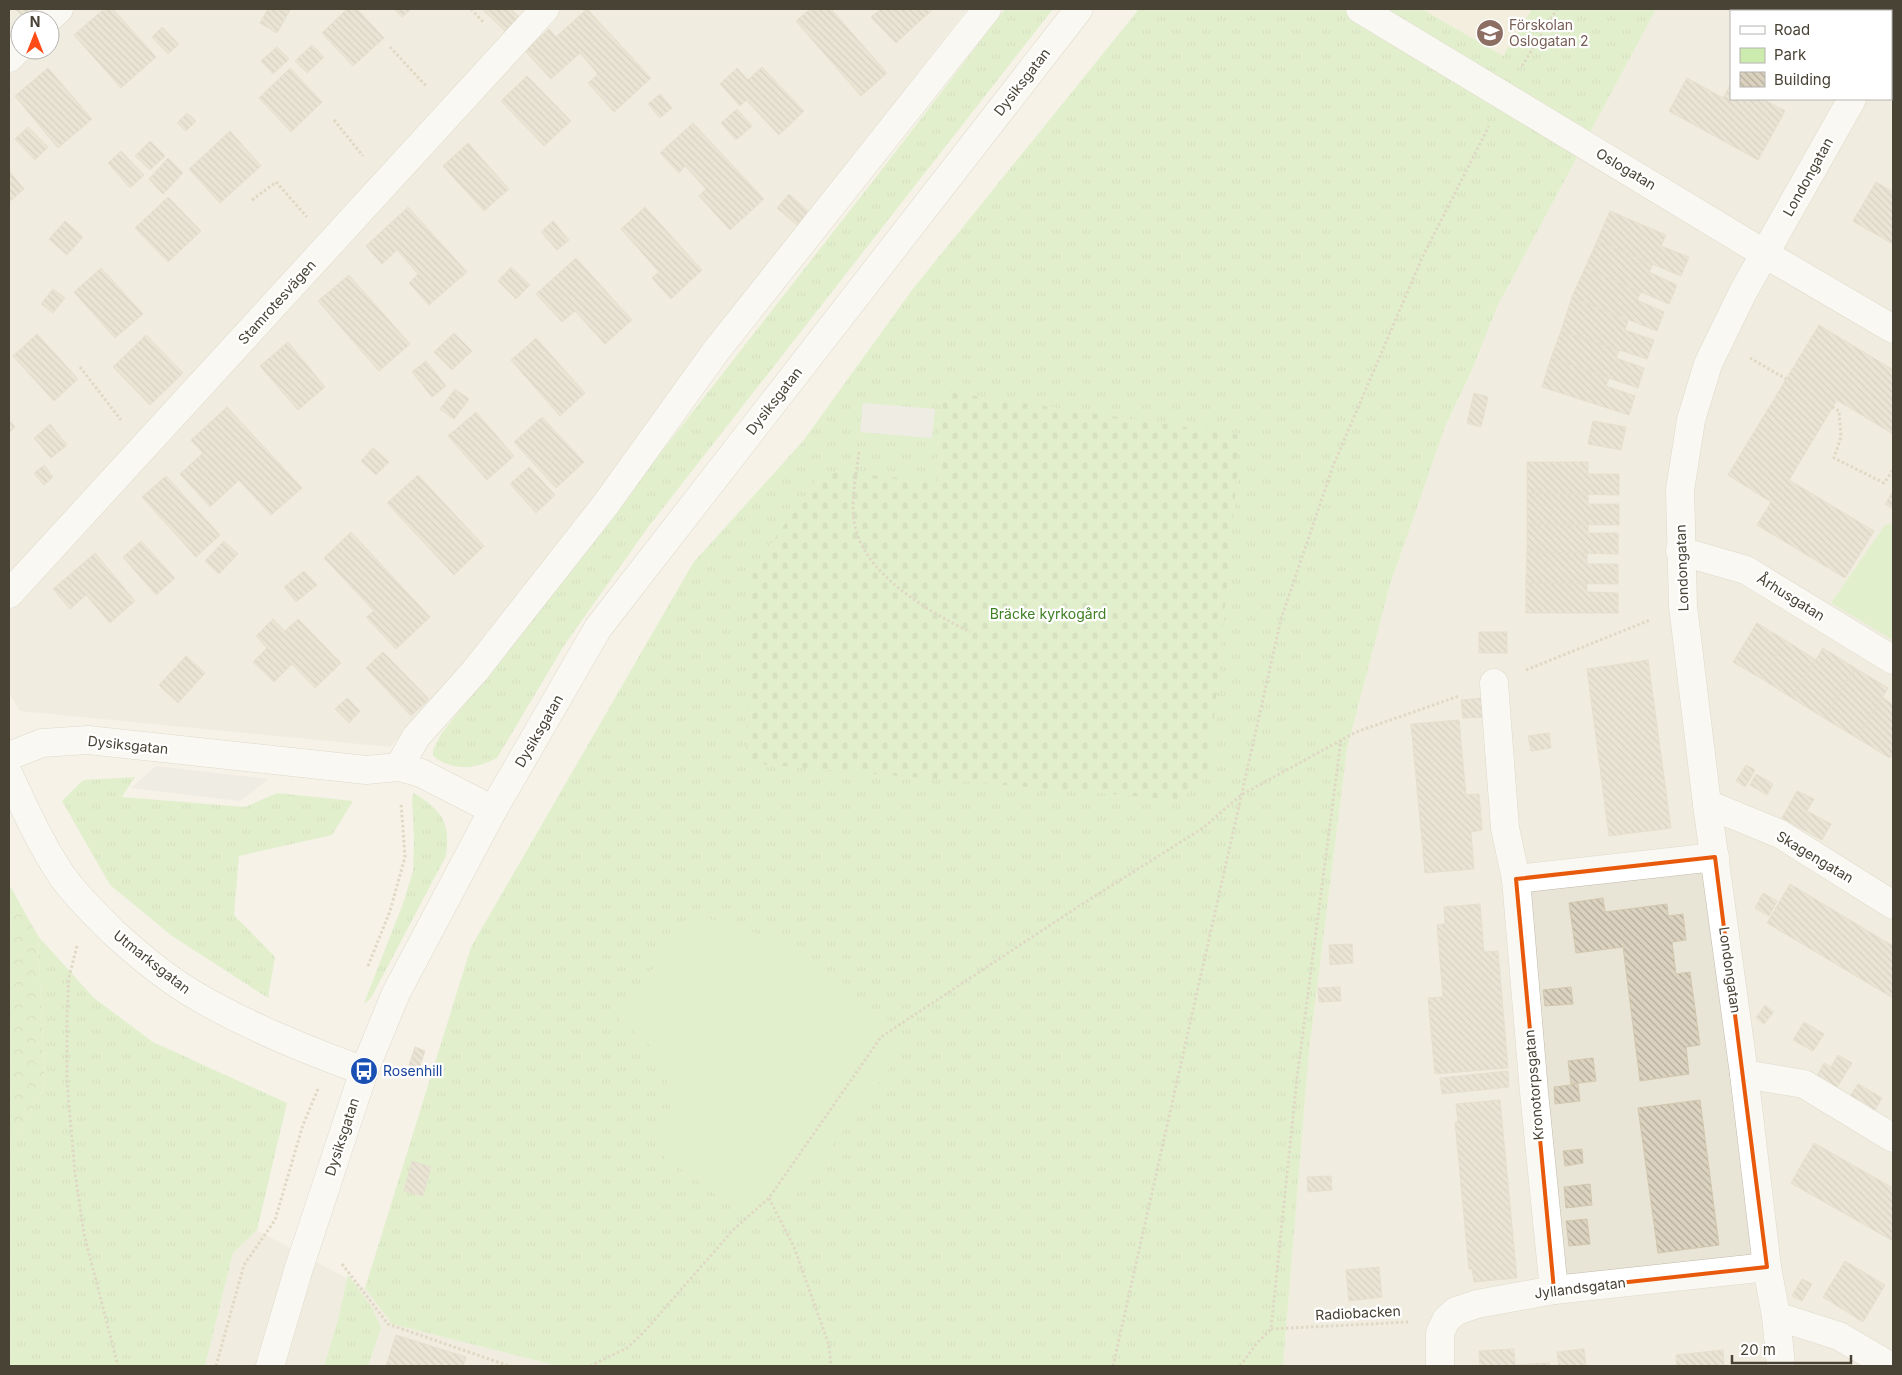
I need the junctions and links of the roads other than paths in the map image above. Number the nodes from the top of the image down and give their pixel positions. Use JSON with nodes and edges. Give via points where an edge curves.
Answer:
{"nodes":[{"id":1,"x":545,"y":9,"type":"edge"},
{"id":2,"x":988,"y":9,"type":"edge"},
{"id":3,"x":1079,"y":9,"type":"edge"},
{"id":4,"x":1360,"y":9,"type":"edge"},
{"id":5,"x":1851,"y":100,"type":"edge"},
{"id":6,"x":1765,"y":254,"type":"junction"},
{"id":7,"x":1893,"y":329,"type":"edge"},
{"id":8,"x":1680,"y":551,"type":"junction"},
{"id":9,"x":9,"y":594,"type":"edge"},
{"id":10,"x":1893,"y":660,"type":"edge"},
{"id":11,"x":1494,"y":683,"type":"road end"},
{"id":12,"x":9,"y":756,"type":"edge"},
{"id":13,"x":399,"y":768,"type":"junction"},
{"id":14,"x":9,"y":775,"type":"edge"},
{"id":15,"x":1707,"y":804,"type":"junction"},
{"id":16,"x":493,"y":810,"type":"junction"},
{"id":17,"x":1715,"y":858,"type":"junction"},
{"id":18,"x":1516,"y":879,"type":"junction"},
{"id":19,"x":1893,"y":904,"type":"edge"},
{"id":20,"x":364,"y":1071,"type":"junction"},
{"id":21,"x":1744,"y":1074,"type":"junction"},
{"id":22,"x":1893,"y":1138,"type":"edge"},
{"id":23,"x":1767,"y":1267,"type":"junction"},
{"id":24,"x":1554,"y":1290,"type":"junction"},
{"id":25,"x":1776,"y":1316,"type":"junction"},
{"id":26,"x":270,"y":1366,"type":"edge"},
{"id":27,"x":1440,"y":1366,"type":"edge"},
{"id":28,"x":1781,"y":1366,"type":"edge"},
{"id":29,"x":1890,"y":1366,"type":"edge"}],
"edges":[{"from":1,"to":9,"type":"street","name":"Stamrotesvägen"},
{"from":2,"to":13,"type":"street","via":[[716,351],[606,504],[475,672],[416,737]]},
{"from":3,"to":16,"type":"street","name":"Dysiksgatan","via":[[598,628]]},
{"from":4,"to":6,"type":"street","name":"Oslogatan"},
{"from":5,"to":6,"type":"street","name":"Londongatan"},
{"from":6,"to":7,"type":"street","name":"Oslogatan"},
{"from":6,"to":8,"type":"street","name":"Londongatan","via":[[1708,364],[1691,420],[1680,490]]},
{"from":8,"to":10,"type":"street","name":"Århusgatan","via":[[1746,570]]},
{"from":8,"to":15,"type":"street","name":"Londongatan","via":[[1682,606]]},
{"from":11,"to":18,"type":"street","name":"Kronotorpsgatan","via":[[1505,828]]},
{"from":12,"to":13,"type":"street","name":"Dysiksgatan","via":[[42,743],[88,740],[366,770]]},
{"from":13,"to":16,"type":"street","name":"Dysiksgatan","via":[[421,773]]},
{"from":14,"to":20,"type":"street","name":"Utmarksgatan","via":[[40,839],[62,875],[88,908],[132,949],[186,990],[236,1018]]},
{"from":15,"to":17,"type":"street","name":"Londongatan"},
{"from":15,"to":19,"type":"street","name":"Skagengatan","via":[[1780,834]]},
{"from":16,"to":20,"type":"street","name":"Dysiksgatan","via":[[396,992]]},
{"from":17,"to":18,"type":"street"},
{"from":17,"to":21,"type":"street","name":"Londongatan"},
{"from":18,"to":24,"type":"street","name":"Kronotorpsgatan"},
{"from":20,"to":26,"type":"street","name":"Dysiksgatan"},
{"from":21,"to":22,"type":"street","via":[[1804,1084]]},
{"from":21,"to":23,"type":"street","name":"Londongatan"},
{"from":23,"to":24,"type":"street","name":"Jyllandsgatan"},
{"from":23,"to":25,"type":"street","name":"Londongatan"},
{"from":24,"to":27,"type":"street","name":"Jyllandsgatan","via":[[1456,1311],[1446,1320],[1440,1333]]},
{"from":25,"to":28,"type":"street","name":"Londongatan"},
{"from":25,"to":29,"type":"street","via":[[1839,1336]]}]}
